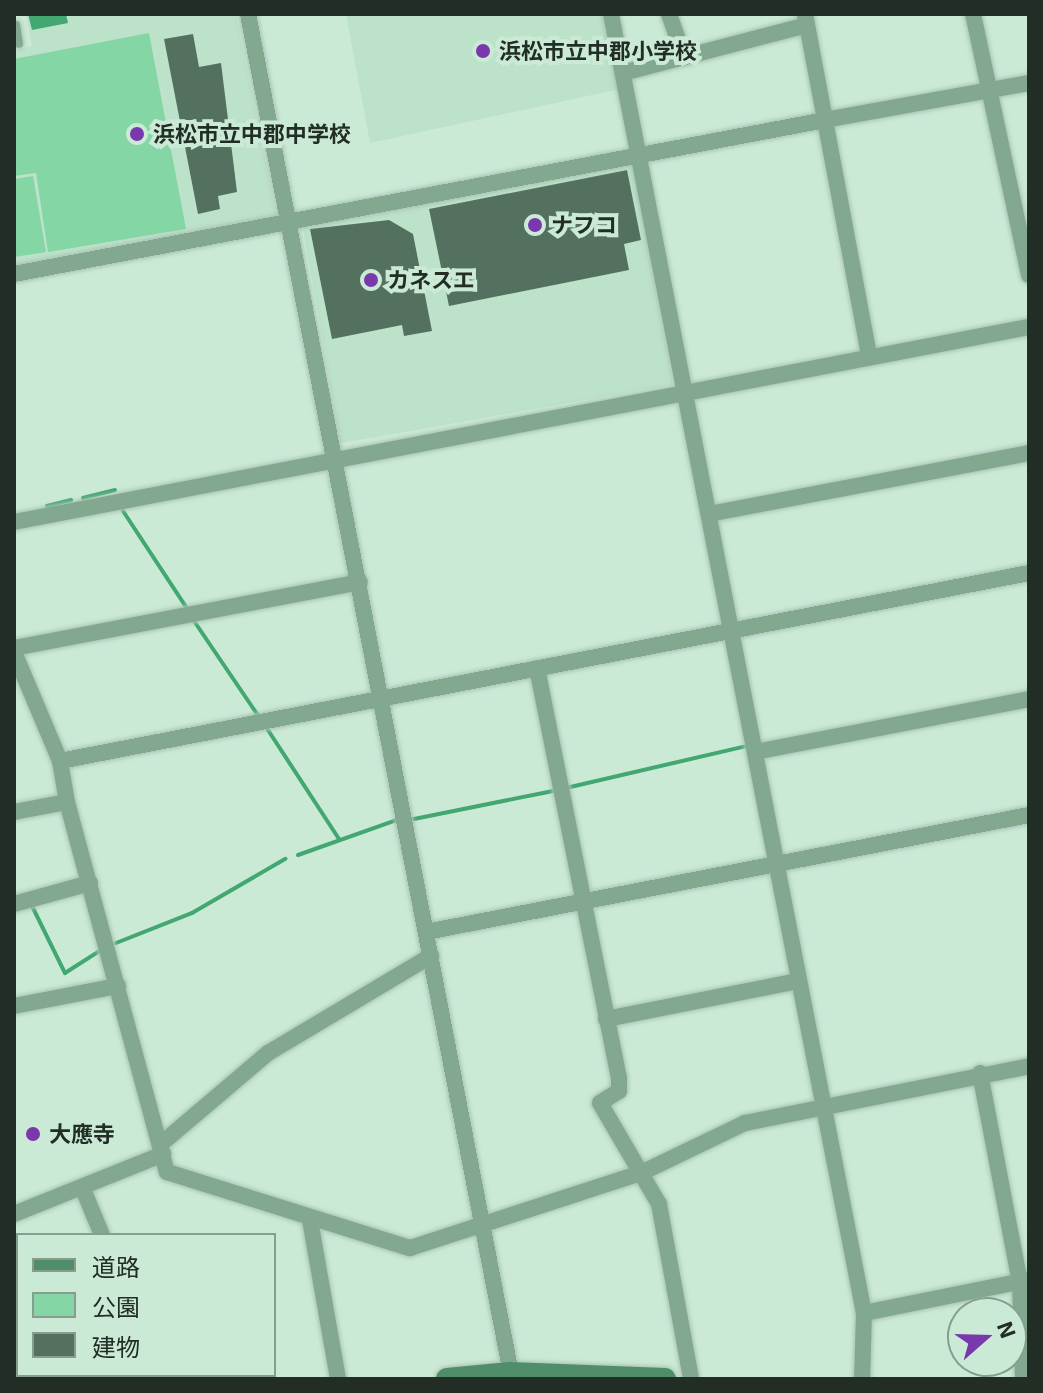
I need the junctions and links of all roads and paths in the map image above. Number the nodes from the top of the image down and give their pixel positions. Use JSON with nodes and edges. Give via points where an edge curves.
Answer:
{"nodes":[{"id":1,"x":248,"y":14,"type":"edge"},
{"id":2,"x":611,"y":14,"type":"edge"},
{"id":3,"x":669,"y":14,"type":"edge"},
{"id":4,"x":973,"y":14,"type":"edge"},
{"id":5,"x":806,"y":20,"type":"edge"},
{"id":6,"x":16,"y":25,"type":"dead end"},
{"id":7,"x":20,"y":44,"type":"edge"},
{"id":8,"x":684,"y":57,"type":"junction"},
{"id":9,"x":623,"y":73,"type":"junction"},
{"id":10,"x":1029,"y":83,"type":"edge"},
{"id":11,"x":993,"y":88,"type":"junction"},
{"id":12,"x":825,"y":120,"type":"junction"},
{"id":13,"x":638,"y":156,"type":"junction"},
{"id":14,"x":288,"y":224,"type":"junction"},
{"id":15,"x":14,"y":274,"type":"edge"},
{"id":16,"x":1029,"y":275,"type":"edge"},
{"id":17,"x":1029,"y":327,"type":"edge"},
{"id":18,"x":869,"y":354,"type":"junction"},
{"id":19,"x":686,"y":390,"type":"junction"},
{"id":20,"x":1029,"y":453,"type":"edge"},
{"id":21,"x":334,"y":457,"type":"junction"},
{"id":22,"x":709,"y":514,"type":"junction"},
{"id":23,"x":14,"y":522,"type":"edge"},
{"id":24,"x":1029,"y":573,"type":"edge"},
{"id":25,"x":360,"y":582,"type":"junction"},
{"id":26,"x":731,"y":630,"type":"junction"},
{"id":27,"x":14,"y":650,"type":"edge"},
{"id":28,"x":537,"y":668,"type":"junction"},
{"id":29,"x":382,"y":699,"type":"junction"},
{"id":30,"x":1029,"y":699,"type":"edge"},
{"id":31,"x":755,"y":752,"type":"junction"},
{"id":32,"x":60,"y":761,"type":"junction"},
{"id":33,"x":67,"y":802,"type":"junction"},
{"id":34,"x":14,"y":812,"type":"edge"},
{"id":35,"x":1029,"y":815,"type":"edge"},
{"id":36,"x":778,"y":865,"type":"junction"},
{"id":37,"x":90,"y":883,"type":"junction"},
{"id":38,"x":584,"y":901,"type":"junction"},
{"id":39,"x":14,"y":904,"type":"edge"},
{"id":40,"x":426,"y":932,"type":"junction"},
{"id":41,"x":431,"y":956,"type":"junction"},
{"id":42,"x":798,"y":981,"type":"junction"},
{"id":43,"x":118,"y":986,"type":"junction"},
{"id":44,"x":14,"y":1006,"type":"edge"},
{"id":45,"x":606,"y":1019,"type":"junction"},
{"id":46,"x":1029,"y":1066,"type":"edge"},
{"id":47,"x":980,"y":1073,"type":"junction"},
{"id":48,"x":824,"y":1106,"type":"junction"},
{"id":49,"x":162,"y":1149,"type":"junction"},
{"id":50,"x":641,"y":1173,"type":"junction"},
{"id":51,"x":83,"y":1189,"type":"junction"},
{"id":52,"x":14,"y":1214,"type":"edge"},
{"id":53,"x":310,"y":1220,"type":"junction"},
{"id":54,"x":484,"y":1226,"type":"junction"},
{"id":55,"x":101,"y":1233,"type":"edge"},
{"id":56,"x":1024,"y":1281,"type":"edge"},
{"id":57,"x":864,"y":1313,"type":"junction"},
{"id":58,"x":511,"y":1376,"type":"edge"},
{"id":59,"x":338,"y":1379,"type":"edge"},
{"id":60,"x":447,"y":1379,"type":"edge"},
{"id":61,"x":665,"y":1379,"type":"edge"},
{"id":62,"x":691,"y":1379,"type":"edge"},
{"id":63,"x":862,"y":1379,"type":"edge"},
{"id":64,"x":1023,"y":1379,"type":"edge"}],
"edges":[{"from":1,"to":14,"type":"street"},
{"from":2,"to":9,"type":"street"},
{"from":3,"to":8,"type":"street"},
{"from":4,"to":11,"type":"street"},
{"from":5,"to":8,"type":"street"},
{"from":5,"to":12,"type":"street"},
{"from":6,"to":7,"type":"lane"},
{"from":8,"to":9,"type":"street"},
{"from":9,"to":13,"type":"street"},
{"from":10,"to":11,"type":"street"},
{"from":11,"to":12,"type":"street"},
{"from":11,"to":16,"type":"street"},
{"from":12,"to":13,"type":"street"},
{"from":12,"to":18,"type":"street"},
{"from":13,"to":14,"type":"street"},
{"from":13,"to":19,"type":"street"},
{"from":14,"to":15,"type":"street"},
{"from":14,"to":21,"type":"street"},
{"from":17,"to":18,"type":"street"},
{"from":18,"to":19,"type":"street"},
{"from":19,"to":21,"type":"street"},
{"from":19,"to":22,"type":"street"},
{"from":20,"to":22,"type":"street"},
{"from":21,"to":23,"type":"street"},
{"from":21,"to":25,"type":"street"},
{"from":22,"to":26,"type":"street"},
{"from":24,"to":26,"type":"street"},
{"from":25,"to":27,"type":"street"},
{"from":25,"to":29,"type":"street"},
{"from":26,"to":28,"type":"street"},
{"from":26,"to":31,"type":"street"},
{"from":27,"to":32,"type":"street"},
{"from":28,"to":29,"type":"street"},
{"from":28,"to":38,"type":"street"},
{"from":29,"to":32,"type":"street"},
{"from":29,"to":40,"type":"street"},
{"from":30,"to":31,"type":"street"},
{"from":31,"to":36,"type":"street"},
{"from":32,"to":33,"type":"street"},
{"from":33,"to":34,"type":"street"},
{"from":33,"to":37,"type":"street"},
{"from":35,"to":36,"type":"street"},
{"from":36,"to":38,"type":"street"},
{"from":36,"to":42,"type":"street"},
{"from":37,"to":39,"type":"street"},
{"from":37,"to":43,"type":"street"},
{"from":38,"to":40,"type":"street"},
{"from":38,"to":45,"type":"street"},
{"from":40,"to":41,"type":"street"},
{"from":41,"to":49,"type":"street","via":[[268,1053]]},
{"from":41,"to":54,"type":"street"},
{"from":42,"to":45,"type":"street"},
{"from":42,"to":48,"type":"street"},
{"from":43,"to":44,"type":"street"},
{"from":43,"to":49,"type":"street"},
{"from":45,"to":50,"type":"street","via":[[619,1091],[600,1103]]},
{"from":46,"to":47,"type":"street"},
{"from":47,"to":48,"type":"street"},
{"from":47,"to":56,"type":"street"},
{"from":48,"to":50,"type":"street","via":[[745,1123]]},
{"from":48,"to":57,"type":"street"},
{"from":49,"to":51,"type":"street"},
{"from":49,"to":53,"type":"street","via":[[167,1172]]},
{"from":50,"to":54,"type":"street"},
{"from":50,"to":62,"type":"street","via":[[659,1204]]},
{"from":51,"to":52,"type":"street"},
{"from":51,"to":55,"type":"street"},
{"from":53,"to":54,"type":"street","via":[[410,1248]]},
{"from":53,"to":59,"type":"street"},
{"from":54,"to":58,"type":"street"},
{"from":56,"to":57,"type":"street"},
{"from":56,"to":64,"type":"street"},
{"from":57,"to":63,"type":"street"},
{"from":58,"to":60,"type":"street"},
{"from":58,"to":61,"type":"street"}]}
